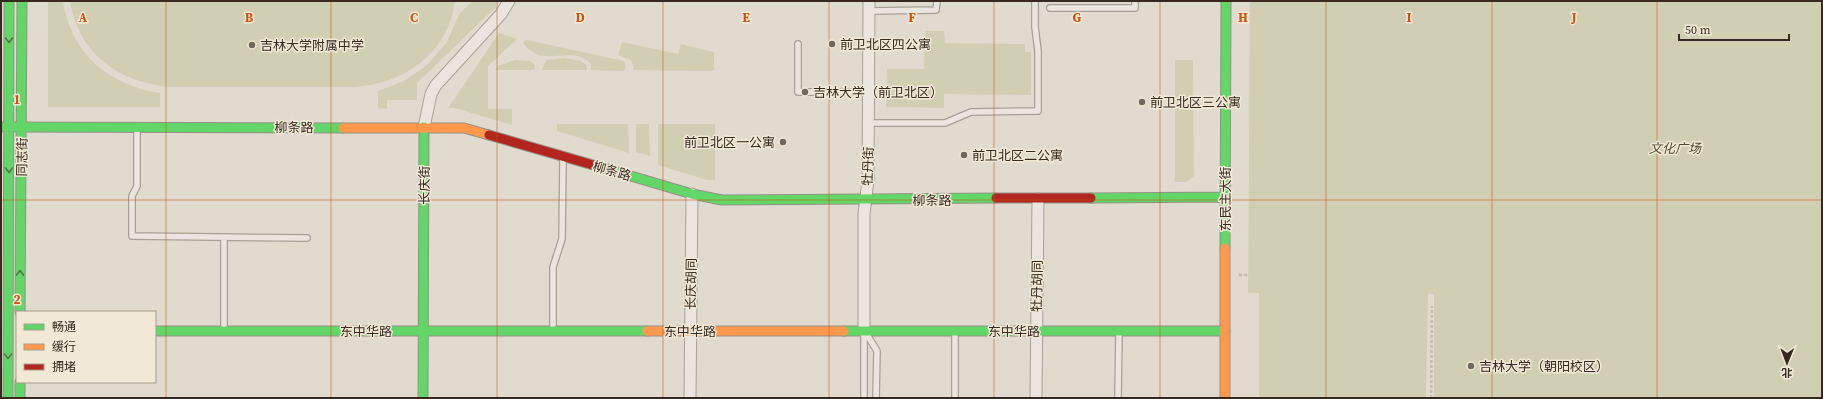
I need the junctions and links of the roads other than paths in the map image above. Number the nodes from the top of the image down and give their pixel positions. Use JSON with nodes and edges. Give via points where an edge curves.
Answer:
{"nodes":[{"id":1,"x":9,"y":1,"type":"edge"},
{"id":2,"x":22,"y":1,"type":"edge"},
{"id":3,"x":508,"y":1,"type":"edge"},
{"id":4,"x":937,"y":1,"type":"edge"},
{"id":5,"x":1035,"y":1,"type":"edge"},
{"id":6,"x":1135,"y":1,"type":"edge"},
{"id":7,"x":1226,"y":1,"type":"edge"},
{"id":8,"x":869,"y":6,"type":"edge"},
{"id":9,"x":1050,"y":8,"type":"dead end"},
{"id":10,"x":798,"y":44,"type":"dead end"},
{"id":11,"x":869,"y":92,"type":"junction"},
{"id":12,"x":868,"y":123,"type":"junction"},
{"id":13,"x":5,"y":127,"type":"edge"},
{"id":14,"x":22,"y":127,"type":"junction"},
{"id":15,"x":137,"y":127,"type":"junction"},
{"id":16,"x":424,"y":127,"type":"junction"},
{"id":17,"x":563,"y":157,"type":"junction"},
{"id":18,"x":692,"y":194,"type":"junction"},
{"id":19,"x":1225,"y":198,"type":"junction"},
{"id":20,"x":1038,"y":199,"type":"junction"},
{"id":21,"x":866,"y":200,"type":"junction"},
{"id":22,"x":224,"y":237,"type":"junction"},
{"id":23,"x":307,"y":238,"type":"dead end"},
{"id":24,"x":20,"y":311,"type":"edge"},
{"id":25,"x":9,"y":330,"type":"edge"},
{"id":26,"x":224,"y":330,"type":"junction"},
{"id":27,"x":156,"y":331,"type":"edge"},
{"id":28,"x":423,"y":331,"type":"junction"},
{"id":29,"x":553,"y":331,"type":"junction"},
{"id":30,"x":690,"y":331,"type":"junction"},
{"id":31,"x":864,"y":331,"type":"junction"},
{"id":32,"x":955,"y":331,"type":"junction"},
{"id":33,"x":1036,"y":331,"type":"junction"},
{"id":34,"x":1119,"y":331,"type":"junction"},
{"id":35,"x":1225,"y":331,"type":"junction"},
{"id":36,"x":20,"y":383,"type":"edge"},
{"id":37,"x":8,"y":398,"type":"edge"},
{"id":38,"x":20,"y":398,"type":"edge"},
{"id":39,"x":423,"y":398,"type":"edge"},
{"id":40,"x":690,"y":398,"type":"edge"},
{"id":41,"x":864,"y":398,"type":"edge"},
{"id":42,"x":876,"y":398,"type":"edge"},
{"id":43,"x":955,"y":398,"type":"edge"},
{"id":44,"x":1036,"y":398,"type":"edge"},
{"id":45,"x":1118,"y":398,"type":"edge"},
{"id":46,"x":1225,"y":398,"type":"edge"}],
"edges":[{"from":1,"to":13,"type":"street","name":"同志街","one_way":true},
{"from":2,"to":14,"type":"street","name":"同志街"},
{"from":3,"to":16,"type":"street","name":"长庆街","via":[[502,14],[436,85],[431,94]]},
{"from":4,"to":8,"type":"lane","via":[[936,10]]},
{"from":5,"to":12,"type":"lane","via":[[1038,111],[971,112],[945,123]]},
{"from":6,"to":9,"type":"lane","via":[[1135,8]]},
{"from":7,"to":19,"type":"street","name":"东民主大街"},
{"from":8,"to":11,"type":"street","name":"牡丹街"},
{"from":10,"to":11,"type":"lane","via":[[798,92]]},
{"from":11,"to":12,"type":"street","name":"牡丹街"},
{"from":12,"to":21,"type":"street","name":"牡丹街"},
{"from":13,"to":14,"type":"street","name":"柳条路"},
{"from":13,"to":25,"type":"street","name":"同志街","one_way":true},
{"from":14,"to":15,"type":"street","name":"柳条路"},
{"from":24,"to":14,"type":"street","name":"同志街","one_way":true},
{"from":15,"to":16,"type":"street","name":"柳条路"},
{"from":15,"to":22,"type":"lane","via":[[137,186],[132,196],[132,236]]},
{"from":16,"to":17,"type":"street","name":"柳条路","via":[[464,128]]},
{"from":16,"to":28,"type":"street","name":"长庆街"},
{"from":17,"to":18,"type":"street","name":"柳条路"},
{"from":17,"to":29,"type":"lane","via":[[562,239],[553,267]]},
{"from":18,"to":21,"type":"street","name":"柳条路","via":[[735,201]]},
{"from":18,"to":30,"type":"street","name":"长庆胡同"},
{"from":19,"to":20,"type":"street","name":"柳条路"},
{"from":19,"to":35,"type":"street","name":"东民主大街"},
{"from":20,"to":21,"type":"street","name":"柳条路"},
{"from":20,"to":33,"type":"street","name":"牡丹胡同"},
{"from":21,"to":31,"type":"street","name":"牡丹街"},
{"from":22,"to":23,"type":"lane"},
{"from":22,"to":26,"type":"lane"},
{"from":25,"to":37,"type":"street","name":"同志街","one_way":true},
{"from":26,"to":27,"type":"street","name":"东中华路"},
{"from":26,"to":28,"type":"street","name":"东中华路"},
{"from":28,"to":29,"type":"street","name":"东中华路"},
{"from":28,"to":39,"type":"street","name":"长庆街"},
{"from":29,"to":30,"type":"street","name":"东中华路"},
{"from":30,"to":31,"type":"street","name":"东中华路"},
{"from":30,"to":40,"type":"street","name":"长庆胡同"},
{"from":31,"to":32,"type":"street","name":"东中华路"},
{"from":31,"to":41,"type":"lane"},
{"from":31,"to":42,"type":"lane","via":[[877,351]]},
{"from":32,"to":33,"type":"street","name":"东中华路"},
{"from":32,"to":43,"type":"lane"},
{"from":33,"to":34,"type":"street","name":"东中华路"},
{"from":33,"to":44,"type":"street","name":"牡丹胡同"},
{"from":34,"to":35,"type":"street","name":"东中华路"},
{"from":34,"to":45,"type":"lane"},
{"from":35,"to":46,"type":"street","name":"东民主大街"},
{"from":36,"to":38,"type":"street"}]}
